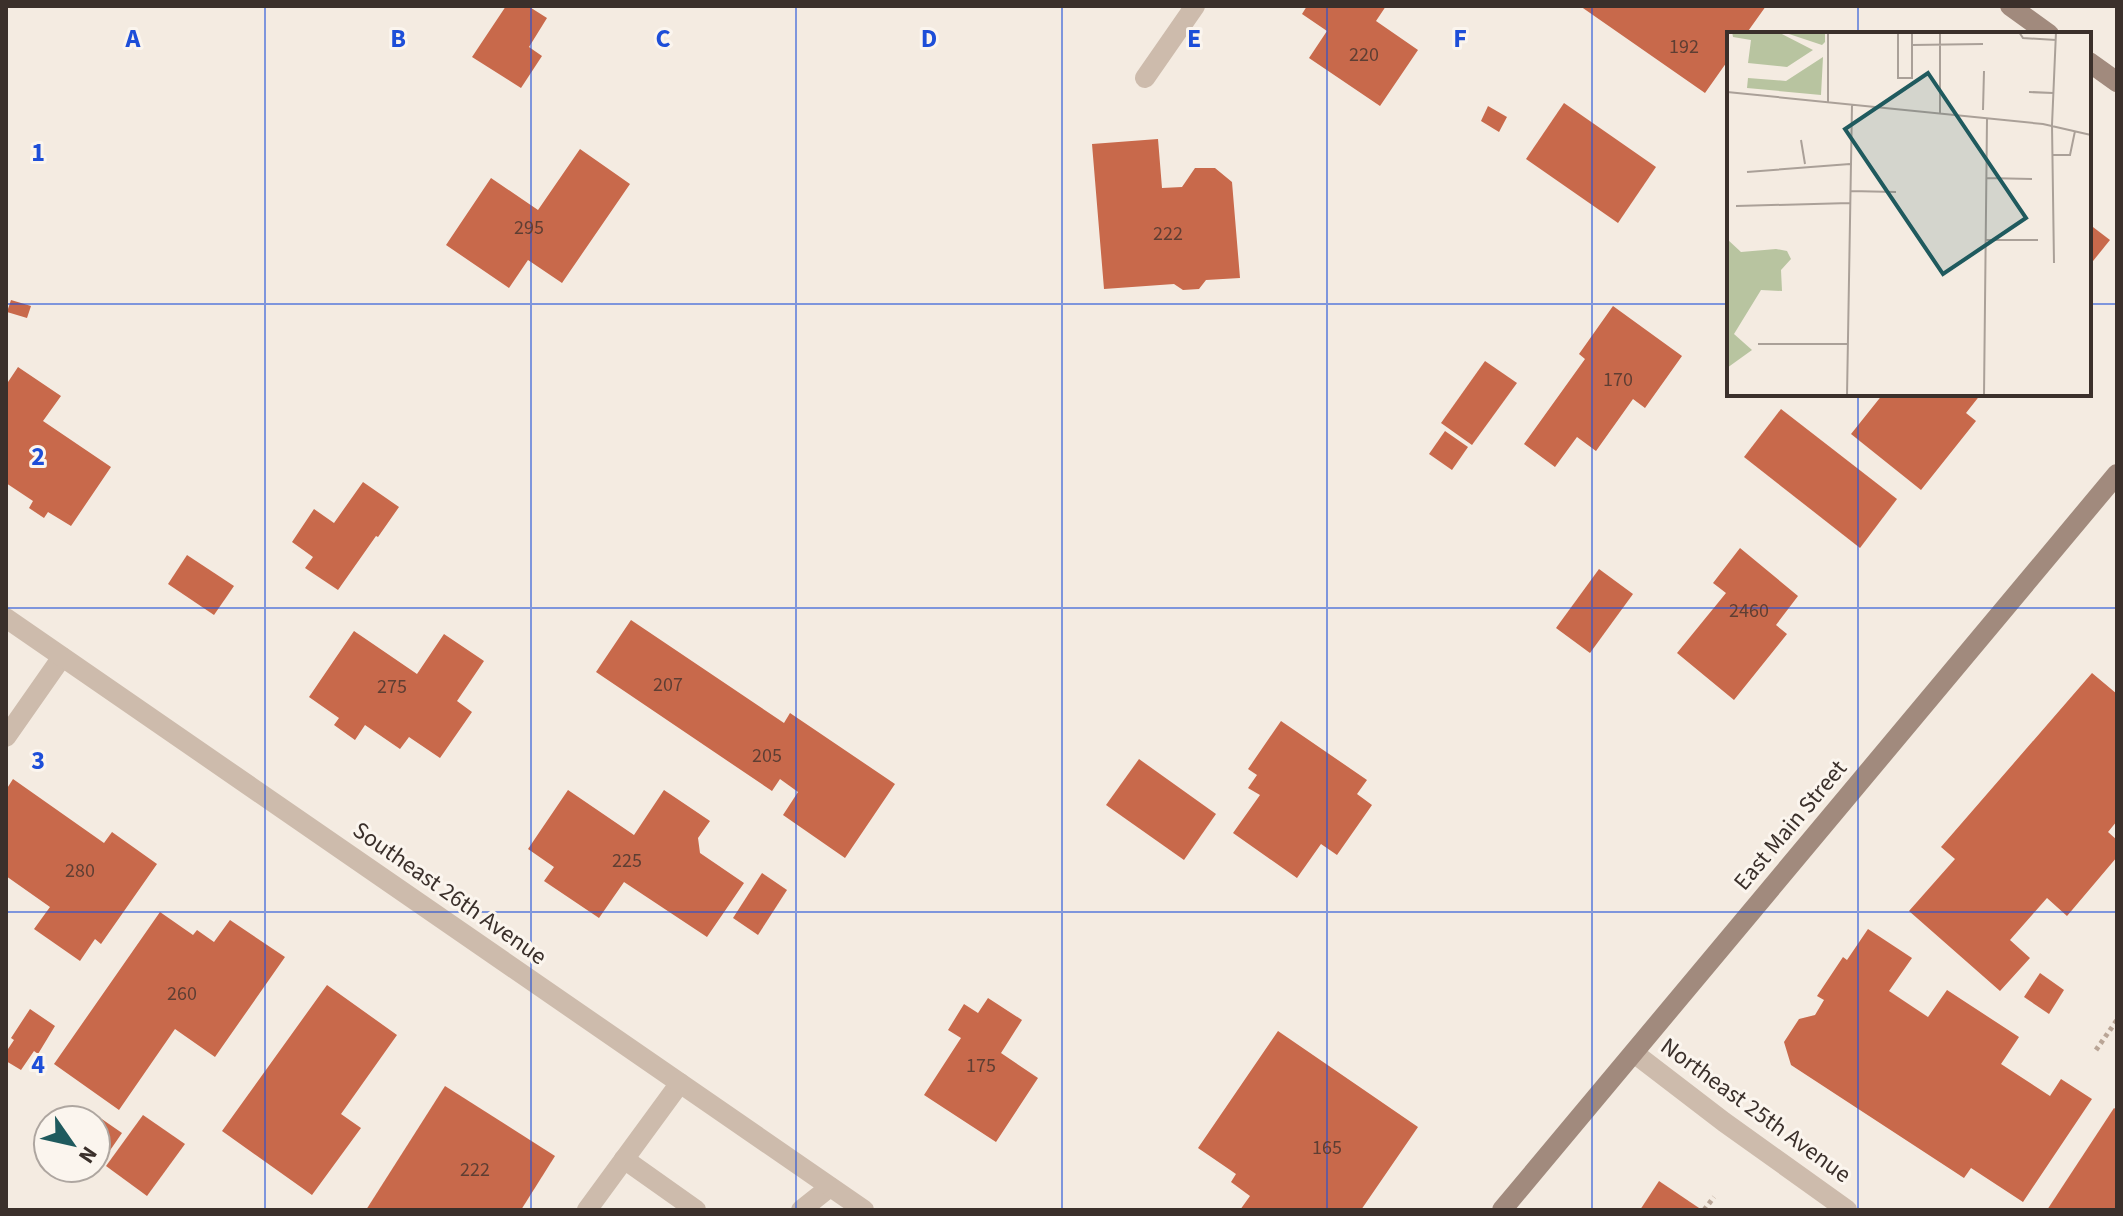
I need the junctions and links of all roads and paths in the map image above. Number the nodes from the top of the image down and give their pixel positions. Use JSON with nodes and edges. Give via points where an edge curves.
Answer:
{"nodes":[{"id":1,"x":1195,"y":6,"type":"edge"},
{"id":2,"x":2010,"y":6,"type":"edge"},
{"id":3,"x":2046,"y":32,"type":"edge"},
{"id":4,"x":2091,"y":63,"type":"edge"},
{"id":5,"x":1145,"y":78,"type":"dead end"},
{"id":6,"x":2117,"y":82,"type":"edge"},
{"id":7,"x":2117,"y":474,"type":"edge"},
{"id":8,"x":6,"y":618,"type":"edge"},
{"id":9,"x":62,"y":657,"type":"junction"},
{"id":10,"x":6,"y":737,"type":"edge"},
{"id":11,"x":2117,"y":1020,"type":"edge"},
{"id":12,"x":2096,"y":1050,"type":"dead end"},
{"id":13,"x":1634,"y":1053,"type":"junction"},
{"id":14,"x":680,"y":1083,"type":"junction"},
{"id":15,"x":624,"y":1159,"type":"junction"},
{"id":16,"x":830,"y":1187,"type":"junction"},
{"id":17,"x":1714,"y":1197,"type":"dead end"},
{"id":18,"x":587,"y":1210,"type":"edge"},
{"id":19,"x":696,"y":1210,"type":"edge"},
{"id":20,"x":801,"y":1210,"type":"edge"},
{"id":21,"x":864,"y":1210,"type":"edge"},
{"id":22,"x":1502,"y":1210,"type":"edge"},
{"id":23,"x":1704,"y":1210,"type":"edge"},
{"id":24,"x":1847,"y":1210,"type":"edge"}],
"edges":[{"from":1,"to":5,"type":"street"},
{"from":2,"to":3,"type":"main road"},
{"from":4,"to":6,"type":"main road"},
{"from":7,"to":13,"type":"main road","name":"East Main Street"},
{"from":8,"to":9,"type":"street","name":"Southeast 26th Avenue"},
{"from":9,"to":10,"type":"street"},
{"from":9,"to":14,"type":"street","name":"Southeast 26th Avenue"},
{"from":11,"to":12,"type":"path"},
{"from":13,"to":22,"type":"main road","name":"East Main Street"},
{"from":13,"to":24,"type":"street","name":"Northeast 25th Avenue"},
{"from":14,"to":15,"type":"street"},
{"from":14,"to":16,"type":"street","name":"Southeast 26th Avenue"},
{"from":15,"to":18,"type":"street"},
{"from":15,"to":19,"type":"street"},
{"from":16,"to":20,"type":"street"},
{"from":16,"to":21,"type":"street","name":"Southeast 26th Avenue"},
{"from":17,"to":23,"type":"path"}]}
